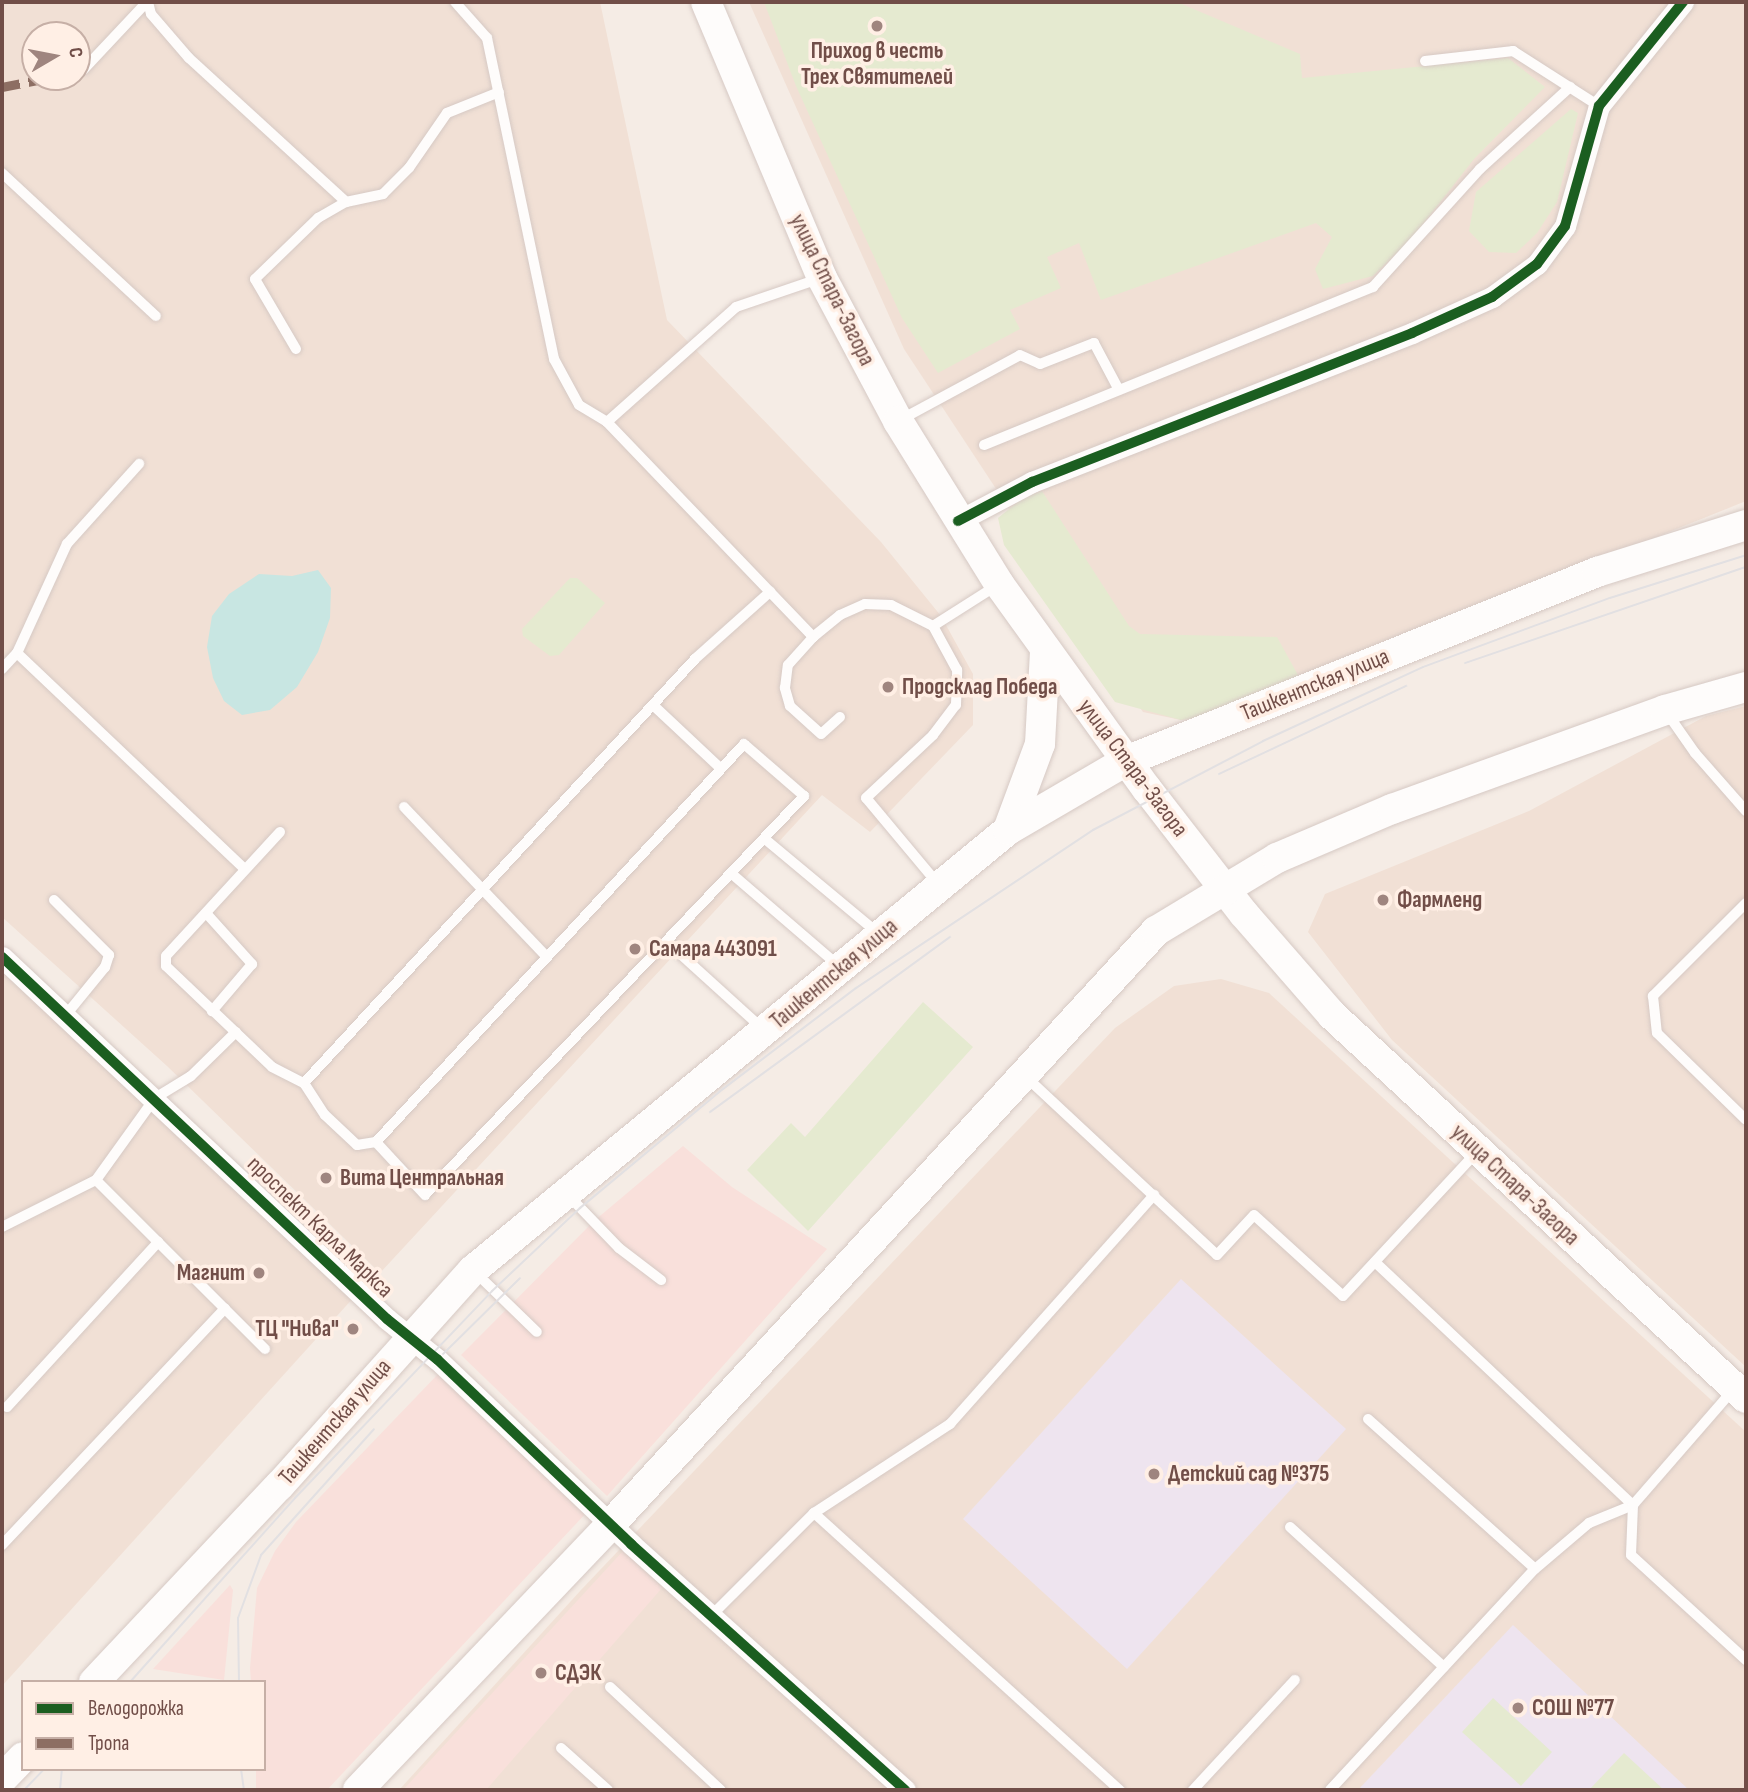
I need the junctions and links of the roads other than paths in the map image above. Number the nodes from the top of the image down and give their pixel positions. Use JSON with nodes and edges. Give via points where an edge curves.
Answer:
{"nodes":[{"id":1,"x":147,"y":2,"type":"edge"},
{"id":2,"x":455,"y":2,"type":"edge"},
{"id":3,"x":706,"y":2,"type":"edge"},
{"id":4,"x":1684,"y":2,"type":"edge"},
{"id":5,"x":1425,"y":61,"type":"dead end"},
{"id":6,"x":91,"y":62,"type":"edge"},
{"id":7,"x":1570,"y":87,"type":"junction"},
{"id":8,"x":499,"y":92,"type":"junction"},
{"id":9,"x":1599,"y":106,"type":"junction"},
{"id":10,"x":2,"y":173,"type":"edge"},
{"id":11,"x":346,"y":202,"type":"junction"},
{"id":12,"x":822,"y":278,"type":"junction"},
{"id":13,"x":156,"y":316,"type":"dead end"},
{"id":14,"x":296,"y":349,"type":"dead end"},
{"id":15,"x":1119,"y":390,"type":"junction"},
{"id":16,"x":898,"y":421,"type":"junction"},
{"id":17,"x":607,"y":422,"type":"junction"},
{"id":18,"x":984,"y":445,"type":"dead end"},
{"id":19,"x":139,"y":464,"type":"dead end"},
{"id":20,"x":958,"y":521,"type":"junction"},
{"id":21,"x":1746,"y":525,"type":"edge"},
{"id":22,"x":999,"y":584,"type":"junction"},
{"id":23,"x":770,"y":592,"type":"junction"},
{"id":24,"x":933,"y":626,"type":"junction"},
{"id":25,"x":813,"y":638,"type":"junction"},
{"id":26,"x":1045,"y":652,"type":"junction"},
{"id":27,"x":18,"y":653,"type":"junction"},
{"id":28,"x":2,"y":669,"type":"edge"},
{"id":29,"x":1746,"y":687,"type":"edge"},
{"id":30,"x":653,"y":705,"type":"junction"},
{"id":31,"x":1665,"y":710,"type":"junction"},
{"id":32,"x":839,"y":717,"type":"dead end"},
{"id":33,"x":1126,"y":761,"type":"junction"},
{"id":34,"x":720,"y":768,"type":"junction"},
{"id":35,"x":404,"y":807,"type":"dead end"},
{"id":36,"x":1746,"y":811,"type":"edge"},
{"id":37,"x":1009,"y":830,"type":"junction"},
{"id":38,"x":280,"y":832,"type":"dead end"},
{"id":39,"x":765,"y":839,"type":"junction"},
{"id":40,"x":246,"y":869,"type":"junction"},
{"id":41,"x":732,"y":874,"type":"junction"},
{"id":42,"x":938,"y":884,"type":"junction"},
{"id":43,"x":486,"y":889,"type":"junction"},
{"id":44,"x":1227,"y":890,"type":"junction"},
{"id":45,"x":54,"y":900,"type":"dead end"},
{"id":46,"x":1745,"y":908,"type":"edge"},
{"id":47,"x":206,"y":913,"type":"junction"},
{"id":48,"x":880,"y":935,"type":"junction"},
{"id":49,"x":667,"y":942,"type":"junction"},
{"id":50,"x":2,"y":957,"type":"edge"},
{"id":51,"x":547,"y":957,"type":"junction"},
{"id":52,"x":841,"y":968,"type":"junction"},
{"id":53,"x":212,"y":1011,"type":"junction"},
{"id":54,"x":65,"y":1016,"type":"junction"},
{"id":55,"x":236,"y":1032,"type":"junction"},
{"id":56,"x":766,"y":1032,"type":"junction"},
{"id":57,"x":1023,"y":1074,"type":"junction"},
{"id":58,"x":303,"y":1083,"type":"junction"},
{"id":59,"x":155,"y":1098,"type":"junction"},
{"id":60,"x":1746,"y":1120,"type":"edge"},
{"id":61,"x":376,"y":1142,"type":"junction"},
{"id":62,"x":1477,"y":1152,"type":"junction"},
{"id":63,"x":96,"y":1180,"type":"junction"},
{"id":64,"x":565,"y":1192,"type":"junction"},
{"id":65,"x":1154,"y":1195,"type":"junction"},
{"id":66,"x":2,"y":1227,"type":"edge"},
{"id":67,"x":158,"y":1242,"type":"junction"},
{"id":68,"x":1375,"y":1262,"type":"junction"},
{"id":69,"x":473,"y":1270,"type":"junction"},
{"id":70,"x":661,"y":1280,"type":"dead end"},
{"id":71,"x":225,"y":1308,"type":"junction"},
{"id":72,"x":537,"y":1332,"type":"dead end"},
{"id":73,"x":409,"y":1338,"type":"junction"},
{"id":74,"x":265,"y":1349,"type":"dead end"},
{"id":75,"x":1741,"y":1393,"type":"edge"},
{"id":76,"x":7,"y":1407,"type":"dead end"},
{"id":77,"x":1368,"y":1419,"type":"dead end"},
{"id":78,"x":1633,"y":1505,"type":"junction"},
{"id":79,"x":814,"y":1513,"type":"junction"},
{"id":80,"x":612,"y":1523,"type":"junction"},
{"id":81,"x":1290,"y":1527,"type":"dead end"},
{"id":82,"x":2,"y":1545,"type":"edge"},
{"id":83,"x":1535,"y":1569,"type":"junction"},
{"id":84,"x":712,"y":1615,"type":"junction"},
{"id":85,"x":1746,"y":1660,"type":"edge"},
{"id":86,"x":1444,"y":1667,"type":"junction"},
{"id":87,"x":96,"y":1680,"type":"edge"},
{"id":88,"x":1295,"y":1680,"type":"dead end"},
{"id":89,"x":610,"y":1687,"type":"dead end"},
{"id":90,"x":561,"y":1748,"type":"dead end"},
{"id":91,"x":21,"y":1759,"type":"edge"},
{"id":92,"x":2,"y":1779,"type":"edge"},
{"id":93,"x":358,"y":1790,"type":"edge"},
{"id":94,"x":608,"y":1790,"type":"edge"},
{"id":95,"x":721,"y":1790,"type":"edge"},
{"id":96,"x":905,"y":1790,"type":"edge"},
{"id":97,"x":1120,"y":1790,"type":"edge"},
{"id":98,"x":1193,"y":1790,"type":"edge"},
{"id":99,"x":1330,"y":1790,"type":"edge"}],
"edges":[{"from":1,"to":6,"type":"lane"},
{"from":1,"to":11,"type":"lane","via":[[151,14],[189,58]]},
{"from":2,"to":8,"type":"lane","via":[[487,38]]},
{"from":3,"to":12,"type":"main road","name":"улица Стара-Загора"},
{"from":4,"to":9,"type":"street"},
{"from":5,"to":7,"type":"lane","via":[[1513,51]]},
{"from":7,"to":9,"type":"lane"},
{"from":7,"to":15,"type":"lane","via":[[1480,169],[1373,287]]},
{"from":8,"to":11,"type":"lane","via":[[447,113],[409,168],[383,194]]},
{"from":8,"to":17,"type":"lane","via":[[554,359],[579,405]]},
{"from":9,"to":20,"type":"street","via":[[1565,226],[1537,264],[1492,296],[1412,333],[1032,482]]},
{"from":10,"to":13,"type":"lane"},
{"from":11,"to":14,"type":"lane","via":[[318,218],[255,279]]},
{"from":12,"to":16,"type":"main road","name":"улица Стара-Загора"},
{"from":12,"to":17,"type":"lane","via":[[736,307]]},
{"from":15,"to":16,"type":"lane","via":[[1094,343],[1040,364],[1020,355]]},
{"from":15,"to":18,"type":"lane"},
{"from":16,"to":20,"type":"main road","name":"улица Стара-Загора"},
{"from":17,"to":23,"type":"lane"},
{"from":19,"to":27,"type":"lane","via":[[67,544]]},
{"from":20,"to":22,"type":"main road","name":"улица Стара-Загора"},
{"from":21,"to":33,"type":"main road","name":"Ташкентская улица","via":[[1597,572]]},
{"from":22,"to":24,"type":"lane"},
{"from":22,"to":26,"type":"main road","name":"улица Стара-Загора"},
{"from":23,"to":25,"type":"lane"},
{"from":23,"to":30,"type":"lane","via":[[695,659]]},
{"from":24,"to":25,"type":"lane","via":[[891,605],[865,604],[840,615]]},
{"from":24,"to":42,"type":"lane","via":[[957,670],[956,705],[933,735],[866,797]]},
{"from":25,"to":32,"type":"lane","via":[[788,665],[785,688],[790,706],[821,734]]},
{"from":26,"to":33,"type":"main road","name":"улица Стара-Загора"},
{"from":26,"to":37,"type":"main road","via":[[1040,744]]},
{"from":27,"to":28,"type":"lane"},
{"from":27,"to":40,"type":"lane"},
{"from":29,"to":31,"type":"main road"},
{"from":30,"to":34,"type":"lane"},
{"from":30,"to":43,"type":"lane"},
{"from":31,"to":36,"type":"lane"},
{"from":31,"to":44,"type":"main road","via":[[1392,809],[1276,858]]},
{"from":33,"to":37,"type":"main road","name":"Ташкентская улица"},
{"from":33,"to":44,"type":"main road","name":"улица Стара-Загора"},
{"from":34,"to":39,"type":"lane","via":[[744,744],[804,796]]},
{"from":34,"to":51,"type":"lane"},
{"from":35,"to":43,"type":"lane"},
{"from":37,"to":42,"type":"main road","name":"Ташкентская улица"},
{"from":38,"to":40,"type":"lane"},
{"from":39,"to":41,"type":"lane"},
{"from":39,"to":48,"type":"lane"},
{"from":40,"to":47,"type":"lane"},
{"from":41,"to":49,"type":"lane"},
{"from":41,"to":52,"type":"lane"},
{"from":42,"to":48,"type":"main road","name":"Ташкентская улица"},
{"from":43,"to":51,"type":"lane"},
{"from":43,"to":58,"type":"lane"},
{"from":44,"to":57,"type":"main road","via":[[1156,931]]},
{"from":44,"to":62,"type":"main road","name":"улица Стара-Загора","via":[[1332,1014]]},
{"from":45,"to":54,"type":"lane","via":[[109,955],[105,967]]},
{"from":46,"to":60,"type":"lane","via":[[1653,996],[1657,1034]]},
{"from":47,"to":53,"type":"lane","via":[[251,964]]},
{"from":47,"to":53,"type":"lane","via":[[166,956],[166,966]]},
{"from":48,"to":52,"type":"main road","name":"Ташкентская улица"},
{"from":49,"to":56,"type":"lane"},
{"from":49,"to":61,"type":"lane","via":[[425,1195]]},
{"from":50,"to":54,"type":"street","name":"проспект Карла Маркса"},
{"from":51,"to":61,"type":"lane"},
{"from":52,"to":56,"type":"main road","name":"Ташкентская улица"},
{"from":53,"to":55,"type":"lane"},
{"from":54,"to":59,"type":"street","name":"проспект Карла Маркса"},
{"from":55,"to":58,"type":"lane","via":[[272,1067]]},
{"from":55,"to":59,"type":"lane","via":[[191,1076]]},
{"from":56,"to":64,"type":"main road","name":"Ташкентская улица"},
{"from":57,"to":65,"type":"lane"},
{"from":57,"to":80,"type":"main road"},
{"from":58,"to":61,"type":"lane","via":[[325,1115],[356,1145]]},
{"from":59,"to":63,"type":"lane"},
{"from":59,"to":73,"type":"street","name":"проспект Карла Маркса"},
{"from":62,"to":68,"type":"lane"},
{"from":62,"to":75,"type":"main road","name":"улица Стара-Загора"},
{"from":63,"to":66,"type":"lane"},
{"from":63,"to":67,"type":"lane"},
{"from":64,"to":69,"type":"main road","name":"Ташкентская улица"},
{"from":64,"to":70,"type":"lane","via":[[619,1248]]},
{"from":65,"to":68,"type":"lane","via":[[1217,1255],[1254,1215],[1343,1296]]},
{"from":65,"to":79,"type":"lane","via":[[950,1424]]},
{"from":67,"to":71,"type":"lane"},
{"from":67,"to":76,"type":"lane"},
{"from":68,"to":78,"type":"lane"},
{"from":69,"to":72,"type":"lane"},
{"from":69,"to":73,"type":"main road","name":"Ташкентская улица"},
{"from":71,"to":74,"type":"lane"},
{"from":71,"to":82,"type":"lane"},
{"from":73,"to":80,"type":"street","name":"проспект Карла Маркса"},
{"from":73,"to":87,"type":"main road","name":"Ташкентская улица","via":[[279,1486]]},
{"from":75,"to":78,"type":"lane"},
{"from":77,"to":83,"type":"lane"},
{"from":78,"to":83,"type":"lane","via":[[1588,1523]]},
{"from":78,"to":85,"type":"lane","via":[[1630,1555]]},
{"from":79,"to":84,"type":"lane"},
{"from":79,"to":97,"type":"lane"},
{"from":80,"to":84,"type":"street","name":"проспект Карла Маркса"},
{"from":80,"to":93,"type":"main road"},
{"from":81,"to":86,"type":"lane"},
{"from":83,"to":86,"type":"lane"},
{"from":84,"to":96,"type":"street","name":"проспект Карла Маркса"},
{"from":86,"to":99,"type":"lane"},
{"from":88,"to":98,"type":"lane"},
{"from":89,"to":95,"type":"lane"},
{"from":90,"to":94,"type":"lane"},
{"from":91,"to":92,"type":"main road"}]}
